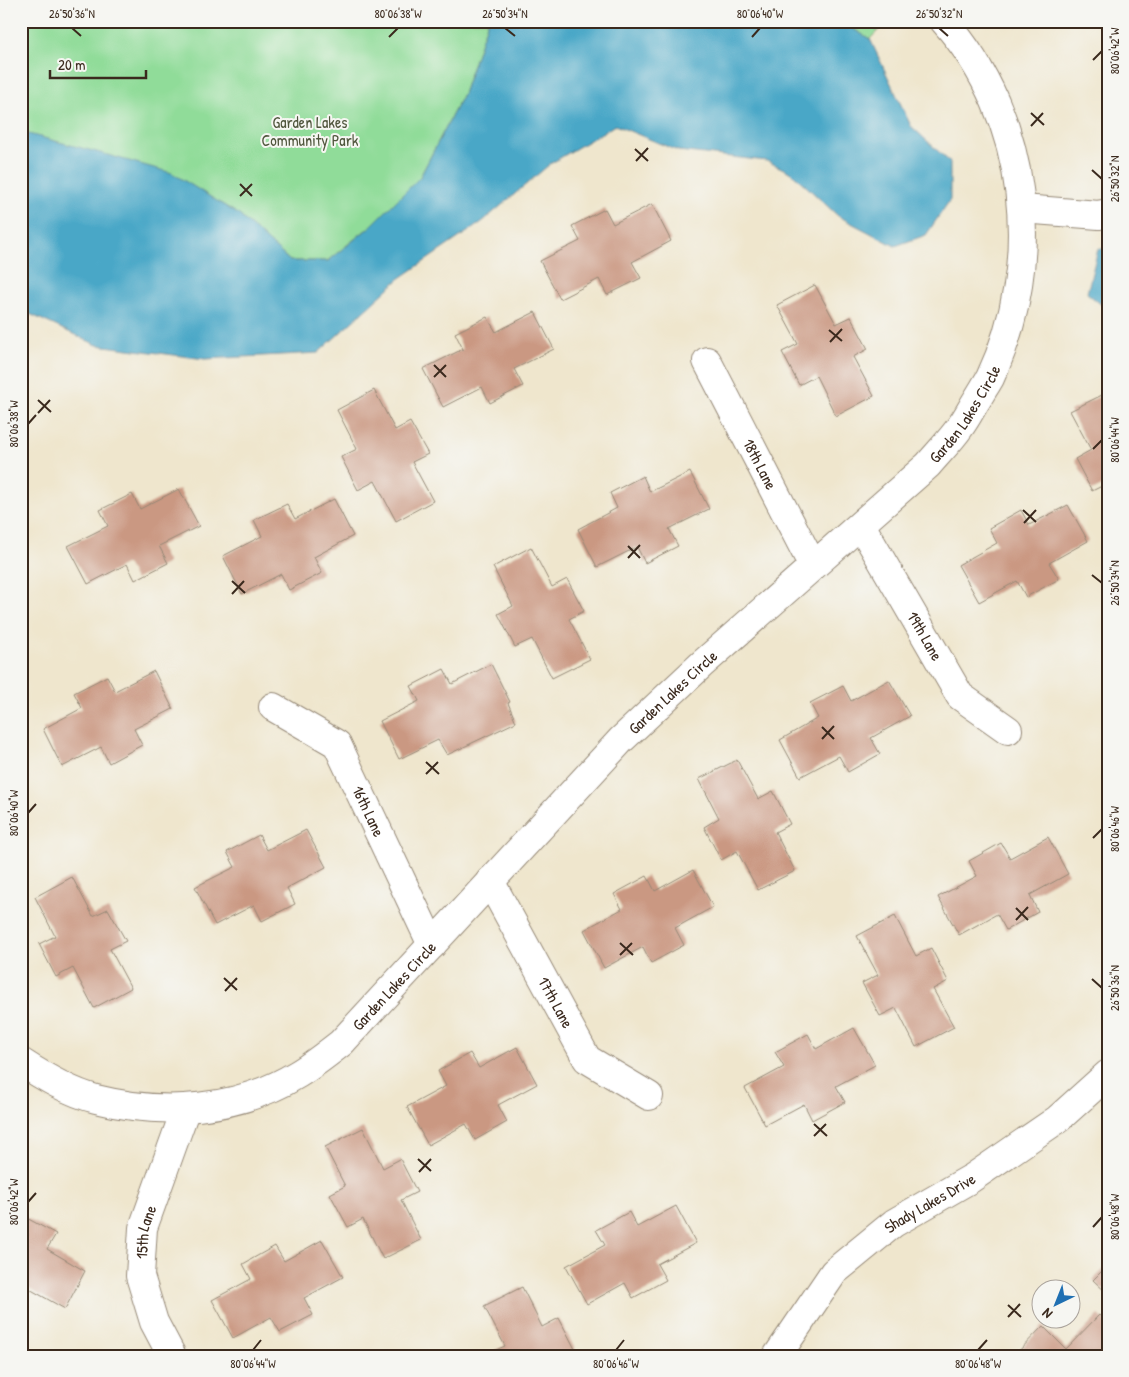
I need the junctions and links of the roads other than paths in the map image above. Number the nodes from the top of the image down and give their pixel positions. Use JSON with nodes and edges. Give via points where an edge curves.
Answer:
{"nodes":[{"id":1,"x":944,"y":21,"type":"edge"},
{"id":2,"x":1022,"y":209,"type":"junction"},
{"id":3,"x":1108,"y":213,"type":"edge"},
{"id":4,"x":707,"y":361,"type":"dead end"},
{"id":5,"x":861,"y":525,"type":"junction"},
{"id":6,"x":813,"y":566,"type":"junction"},
{"id":7,"x":273,"y":706,"type":"dead end"},
{"id":8,"x":1008,"y":730,"type":"dead end"},
{"id":9,"x":490,"y":881,"type":"junction"},
{"id":10,"x":432,"y":945,"type":"junction"},
{"id":11,"x":21,"y":1062,"type":"edge"},
{"id":12,"x":1108,"y":1074,"type":"edge"},
{"id":13,"x":649,"y":1096,"type":"dead end"},
{"id":14,"x":186,"y":1108,"type":"junction"},
{"id":15,"x":172,"y":1356,"type":"edge"},
{"id":16,"x":777,"y":1356,"type":"edge"}],
"edges":[{"from":1,"to":2,"type":"street","name":"Garden Lakes Circle","via":[[982,74],[1002,119],[1016,167]]},
{"from":2,"to":3,"type":"street"},
{"from":2,"to":5,"type":"street","name":"Garden Lakes Circle","via":[[1021,266],[1014,309],[989,379],[960,427],[928,465]]},
{"from":4,"to":6,"type":"street","name":"18th Lane"},
{"from":5,"to":6,"type":"street","name":"Garden Lakes Circle"},
{"from":5,"to":8,"type":"street","name":"19th Lane","via":[[960,696]]},
{"from":6,"to":9,"type":"street","name":"Garden Lakes Circle","via":[[621,740]]},
{"from":7,"to":10,"type":"street","name":"16th Lane","via":[[337,744]]},
{"from":9,"to":10,"type":"street","name":"Garden Lakes Circle"},
{"from":9,"to":13,"type":"street","name":"17th Lane","via":[[587,1059]]},
{"from":10,"to":14,"type":"street","name":"Garden Lakes Circle","via":[[341,1043],[320,1060],[247,1097]]},
{"from":11,"to":14,"type":"street","name":"Garden Lakes Circle","via":[[64,1087],[95,1098],[149,1108]]},
{"from":12,"to":16,"type":"street","name":"Shady Lakes Drive","via":[[1058,1119],[972,1178],[894,1223],[834,1272]]},
{"from":14,"to":15,"type":"street","name":"15th Lane","via":[[143,1228],[140,1276],[154,1322]]}]}
